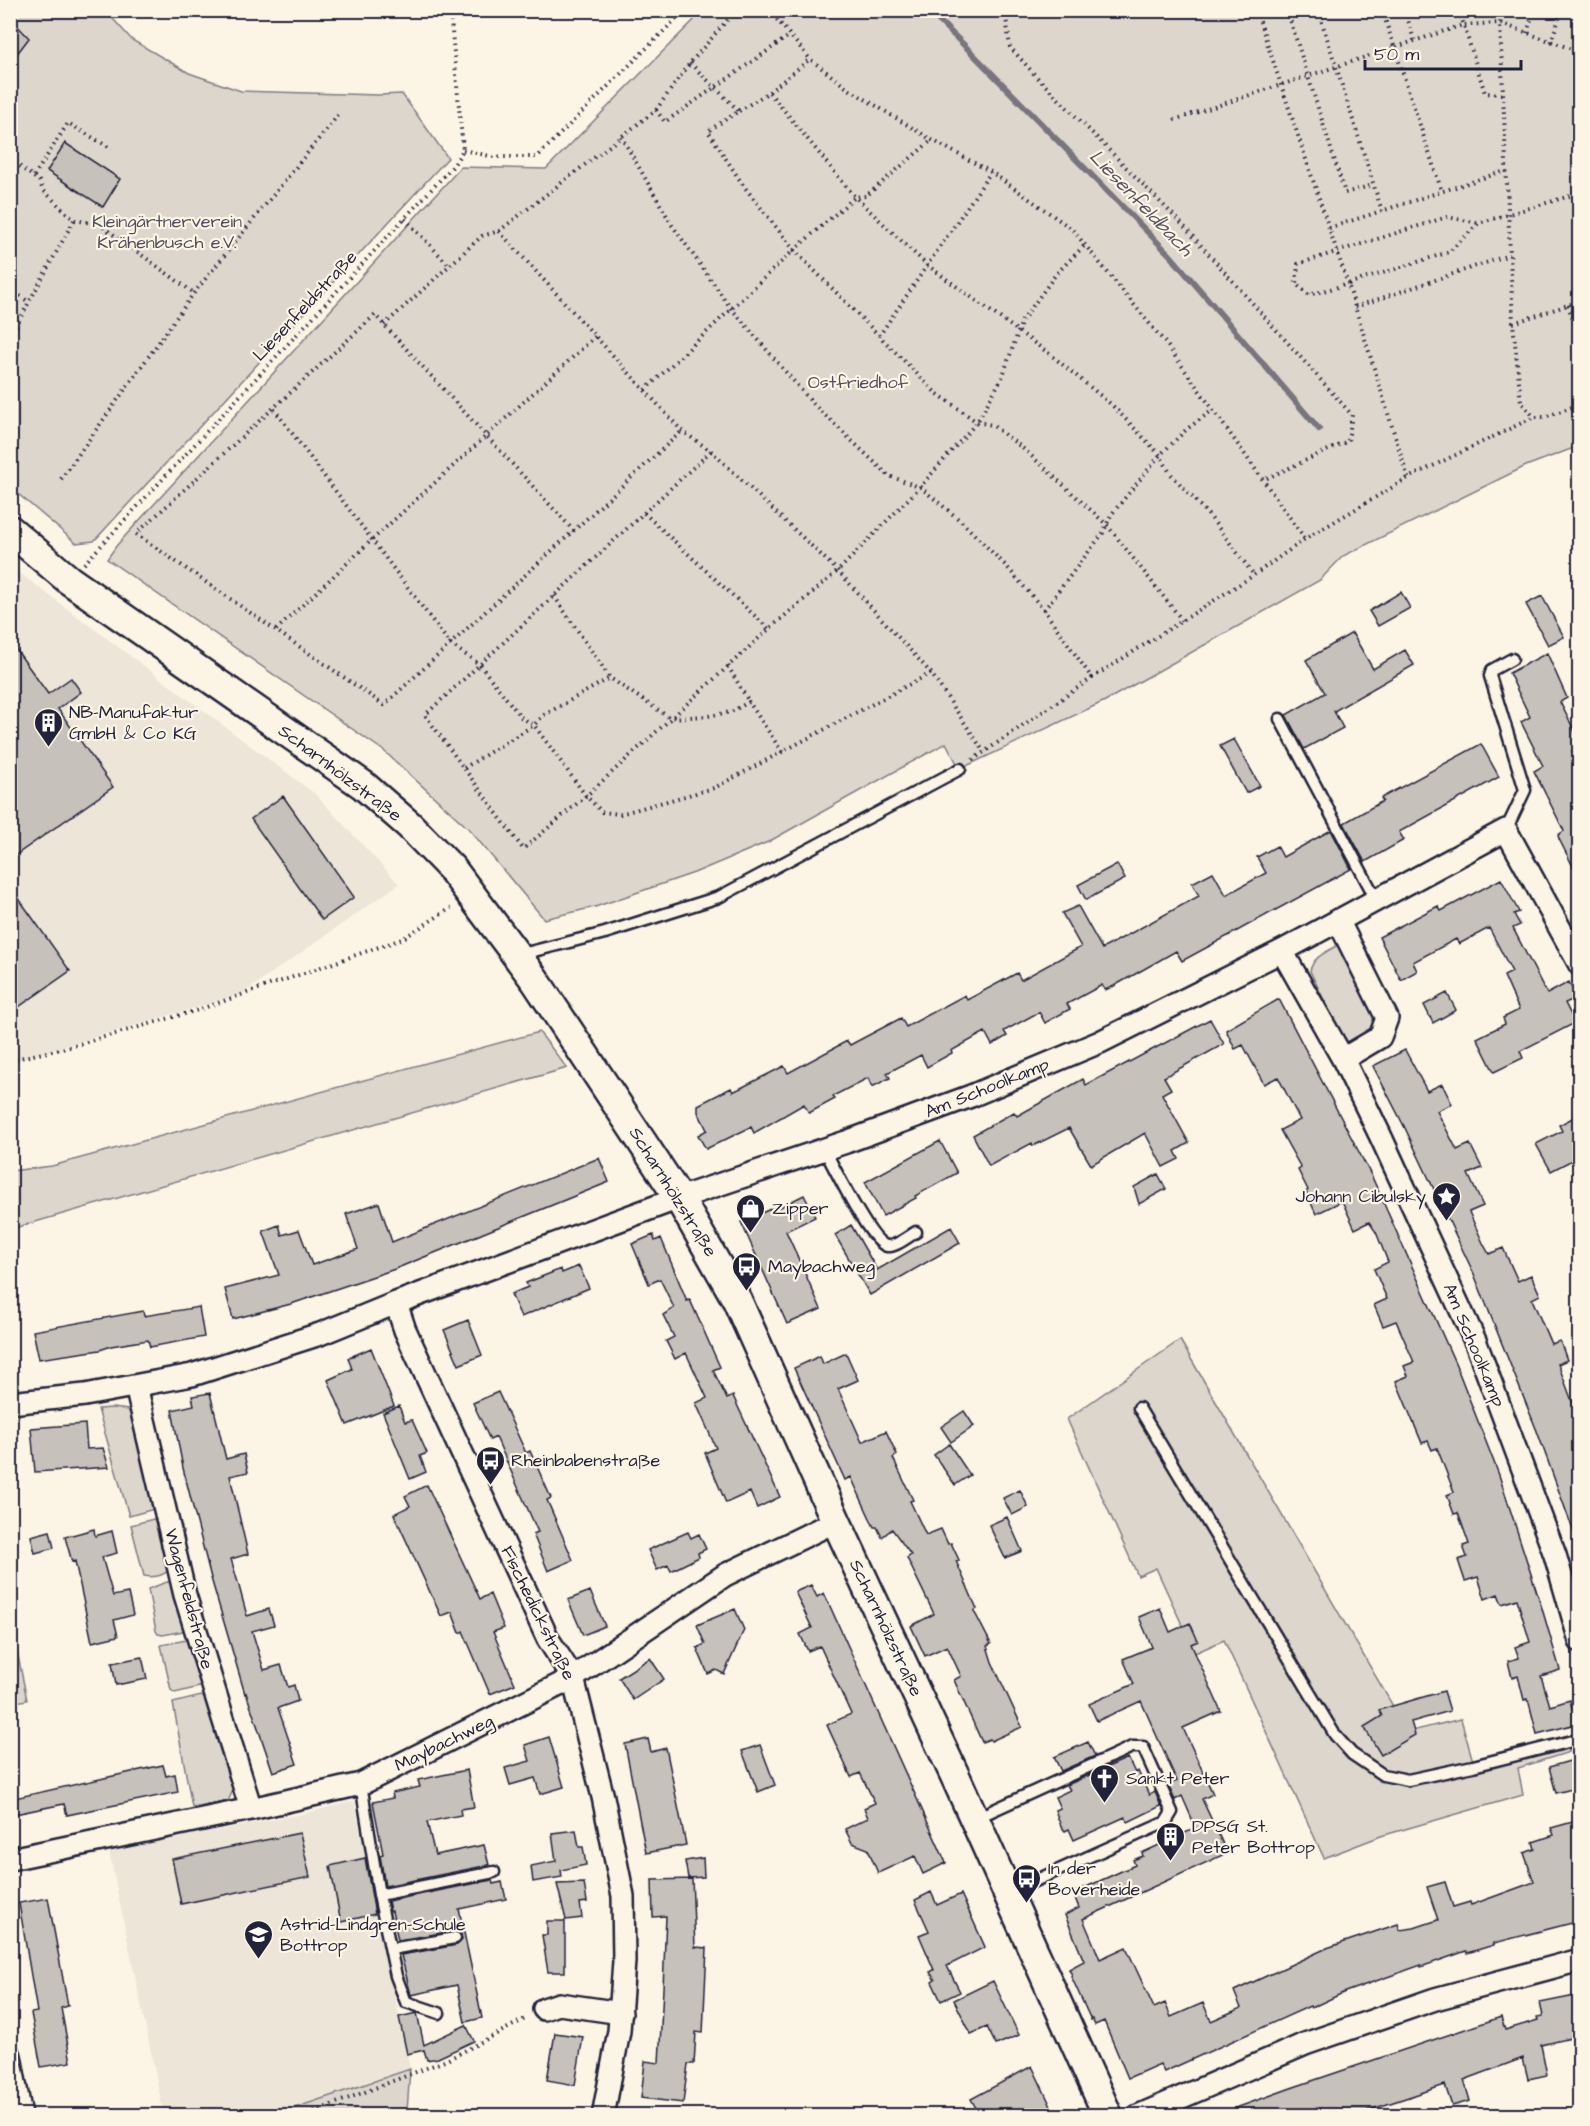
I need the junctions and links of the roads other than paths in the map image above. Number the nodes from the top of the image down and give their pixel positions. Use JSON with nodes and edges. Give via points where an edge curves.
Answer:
{"nodes":[{"id":1,"x":10,"y":530,"type":"edge"},
{"id":2,"x":1512,"y":659,"type":"dead end"},
{"id":3,"x":1280,"y":719,"type":"dead end"},
{"id":4,"x":960,"y":769,"type":"road end"},
{"id":5,"x":1506,"y":830,"type":"junction"},
{"id":6,"x":1376,"y":899,"type":"junction"},
{"id":7,"x":1338,"y":920,"type":"junction"},
{"id":8,"x":1282,"y":951,"type":"junction"},
{"id":9,"x":518,"y":955,"type":"junction"},
{"id":10,"x":1580,"y":965,"type":"edge"},
{"id":11,"x":1343,"y":1059,"type":"junction"},
{"id":12,"x":824,"y":1149,"type":"junction"},
{"id":13,"x":679,"y":1198,"type":"junction"},
{"id":14,"x":916,"y":1232,"type":"dead end"},
{"id":15,"x":396,"y":1303,"type":"junction"},
{"id":16,"x":136,"y":1386,"type":"junction"},
{"id":17,"x":10,"y":1403,"type":"edge"},
{"id":18,"x":1138,"y":1408,"type":"dead end"},
{"id":19,"x":836,"y":1521,"type":"junction"},
{"id":20,"x":1580,"y":1641,"type":"edge"},
{"id":21,"x":573,"y":1678,"type":"junction"},
{"id":22,"x":1580,"y":1739,"type":"edge"},
{"id":23,"x":361,"y":1784,"type":"junction"},
{"id":24,"x":251,"y":1809,"type":"junction"},
{"id":25,"x":974,"y":1819,"type":"junction"},
{"id":26,"x":10,"y":1858,"type":"edge"},
{"id":27,"x":494,"y":1872,"type":"dead end"},
{"id":28,"x":1008,"y":1893,"type":"junction"},
{"id":29,"x":380,"y":1895,"type":"junction"},
{"id":30,"x":455,"y":1938,"type":"dead end"},
{"id":31,"x":391,"y":1949,"type":"junction"},
{"id":32,"x":1580,"y":1960,"type":"edge"},
{"id":33,"x":544,"y":2009,"type":"road end"},
{"id":34,"x":439,"y":2013,"type":"dead end"},
{"id":35,"x":621,"y":2013,"type":"junction"},
{"id":36,"x":11,"y":2058,"type":"edge"},
{"id":37,"x":21,"y":2115,"type":"edge"},
{"id":38,"x":603,"y":2115,"type":"edge"},
{"id":39,"x":1108,"y":2115,"type":"edge"},
{"id":40,"x":1138,"y":2115,"type":"edge"}],
"edges":[{"from":1,"to":9,"type":"main road","name":"Scharnhölzstraße","via":[[69,580],[363,785],[452,869]]},
{"from":2,"to":5,"type":"lane","via":[[1492,670],[1490,676],[1525,790]]},
{"from":3,"to":6,"type":"lane"},
{"from":4,"to":9,"type":"lane","via":[[719,897]]},
{"from":5,"to":6,"type":"street","name":"Am Schoolkamp"},
{"from":5,"to":10,"type":"street"},
{"from":6,"to":7,"type":"street","name":"Am Schoolkamp"},
{"from":7,"to":8,"type":"street","name":"Am Schoolkamp"},
{"from":7,"to":11,"type":"street","via":[[1387,1018],[1380,1037]]},
{"from":8,"to":11,"type":"street","name":"Am Schoolkamp"},
{"from":8,"to":12,"type":"street","name":"Am Schoolkamp","via":[[1100,1042],[971,1096]]},
{"from":9,"to":13,"type":"main road","name":"Scharnhölzstraße"},
{"from":11,"to":20,"type":"street","name":"Am Schoolkamp","via":[[1476,1343],[1555,1555]]},
{"from":12,"to":13,"type":"street","name":"Am Schoolkamp"},
{"from":12,"to":14,"type":"lane","via":[[861,1217],[884,1244],[895,1245]]},
{"from":13,"to":15,"type":"street"},
{"from":13,"to":19,"type":"main road","name":"Scharnhölzstraße","via":[[737,1300]]},
{"from":15,"to":16,"type":"street","via":[[249,1357],[192,1375]]},
{"from":15,"to":21,"type":"street","name":"Fischedickstraße","via":[[543,1628]]},
{"from":16,"to":17,"type":"street"},
{"from":16,"to":24,"type":"street","name":"Wagenfeldstraße","via":[[185,1595]]},
{"from":18,"to":22,"type":"lane","via":[[1335,1736],[1352,1754],[1383,1775],[1408,1780]]},
{"from":19,"to":21,"type":"street","name":"Maybachweg","via":[[725,1575]]},
{"from":19,"to":25,"type":"main road","name":"Scharnhölzstraße"},
{"from":21,"to":23,"type":"street","name":"Maybachweg"},
{"from":21,"to":35,"type":"street","name":"Fischedickstraße","via":[[623,1896]]},
{"from":23,"to":24,"type":"street","name":"Maybachweg"},
{"from":23,"to":29,"type":"lane"},
{"from":24,"to":26,"type":"street","name":"Maybachweg"},
{"from":25,"to":28,"type":"main road","name":"Scharnhölzstraße"},
{"from":25,"to":28,"type":"lane","via":[[1132,1748],[1143,1747],[1172,1812],[1167,1822]]},
{"from":27,"to":29,"type":"lane"},
{"from":28,"to":39,"type":"main road","name":"Scharnhölzstraße"},
{"from":29,"to":31,"type":"lane"},
{"from":30,"to":31,"type":"lane"},
{"from":31,"to":34,"type":"lane","via":[[406,2002]]},
{"from":32,"to":40,"type":"street","via":[[1435,1998],[1305,2044]]},
{"from":33,"to":35,"type":"street","via":[[559,2004]]},
{"from":35,"to":38,"type":"street","name":"Fischedickstraße"},
{"from":36,"to":37,"type":"street"}]}
